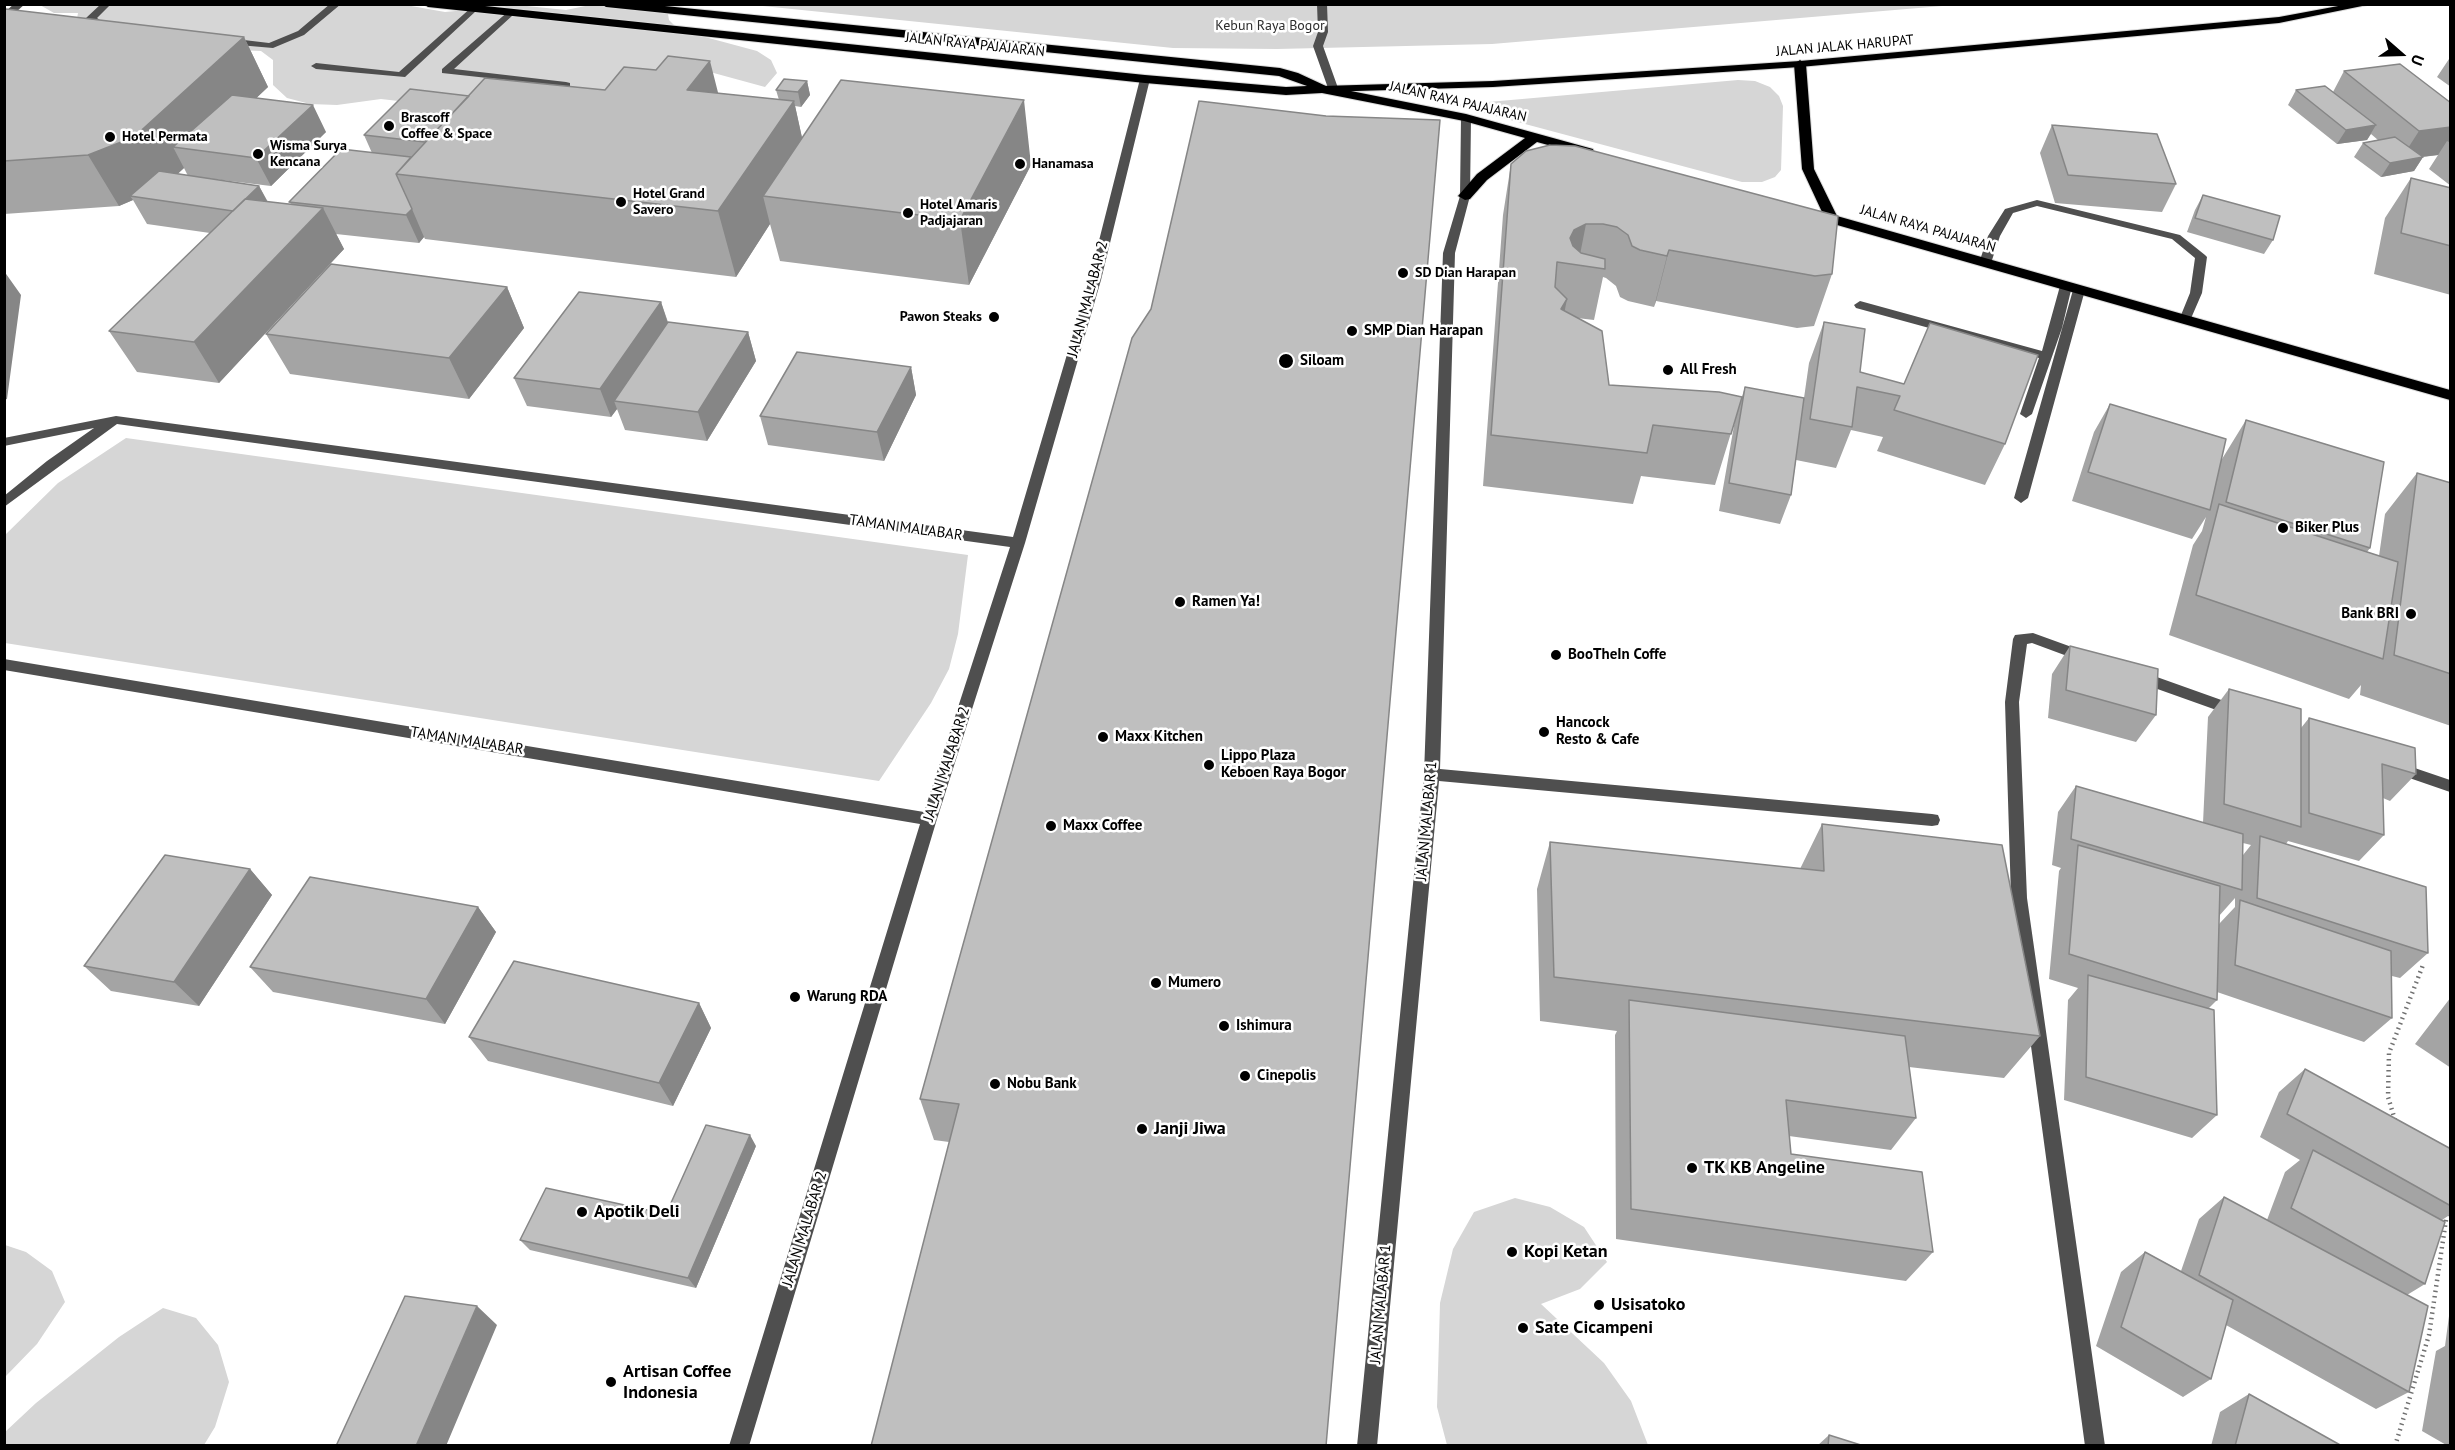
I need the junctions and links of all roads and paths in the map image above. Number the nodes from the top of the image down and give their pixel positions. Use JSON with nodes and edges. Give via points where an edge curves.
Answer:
{"nodes":[{"id":1,"x":21,"y":4,"type":"edge"},
{"id":2,"x":99,"y":4,"type":"edge"},
{"id":3,"x":107,"y":4,"type":"edge"},
{"id":4,"x":337,"y":4,"type":"edge"},
{"id":5,"x":428,"y":4,"type":"edge"},
{"id":6,"x":606,"y":4,"type":"edge"},
{"id":7,"x":1322,"y":4,"type":"edge"},
{"id":8,"x":2368,"y":4,"type":"edge"},
{"id":9,"x":473,"y":9,"type":"junction"},
{"id":10,"x":510,"y":13,"type":"junction"},
{"id":11,"x":82,"y":19,"type":"edge"},
{"id":12,"x":22,"y":25,"type":"edge"},
{"id":13,"x":116,"y":30,"type":"edge"},
{"id":14,"x":211,"y":40,"type":"edge"},
{"id":15,"x":1800,"y":64,"type":"junction"},
{"id":16,"x":316,"y":66,"type":"dead end"},
{"id":17,"x":1145,"y":80,"type":"junction"},
{"id":18,"x":566,"y":85,"type":"edge"},
{"id":19,"x":1328,"y":88,"type":"junction"},
{"id":20,"x":1466,"y":118,"type":"junction"},
{"id":21,"x":1535,"y":137,"type":"junction"},
{"id":22,"x":1596,"y":154,"type":"edge"},
{"id":23,"x":1465,"y":196,"type":"junction"},
{"id":24,"x":1801,"y":211,"type":"edge"},
{"id":25,"x":1832,"y":219,"type":"junction"},
{"id":26,"x":1985,"y":263,"type":"junction"},
{"id":27,"x":2073,"y":288,"type":"junction"},
{"id":28,"x":1860,"y":305,"type":"dead end"},
{"id":29,"x":2185,"y":320,"type":"junction"},
{"id":30,"x":2045,"y":356,"type":"junction"},
{"id":31,"x":2451,"y":395,"type":"edge"},
{"id":32,"x":2026,"y":414,"type":"edge"},
{"id":33,"x":116,"y":420,"type":"junction"},
{"id":34,"x":4,"y":442,"type":"edge"},
{"id":35,"x":2021,"y":498,"type":"dead end"},
{"id":36,"x":4,"y":503,"type":"edge"},
{"id":37,"x":1018,"y":543,"type":"junction"},
{"id":38,"x":2098,"y":662,"type":"edge"},
{"id":39,"x":4,"y":664,"type":"edge"},
{"id":40,"x":2120,"y":670,"type":"edge"},
{"id":41,"x":2254,"y":717,"type":"edge"},
{"id":42,"x":2387,"y":764,"type":"edge"},
{"id":43,"x":1432,"y":774,"type":"junction"},
{"id":44,"x":2451,"y":786,"type":"edge"},
{"id":45,"x":929,"y":819,"type":"junction"},
{"id":46,"x":1932,"y":820,"type":"dead end"},
{"id":47,"x":2423,"y":965,"type":"edge"},
{"id":48,"x":2402,"y":1126,"type":"edge"},
{"id":49,"x":2449,"y":1203,"type":"edge"},
{"id":50,"x":739,"y":1446,"type":"edge"},
{"id":51,"x":1367,"y":1446,"type":"edge"},
{"id":52,"x":2095,"y":1446,"type":"edge"},
{"id":53,"x":2395,"y":1446,"type":"edge"}],
"edges":[{"from":1,"to":12,"type":"street","via":[[11,11],[12,24]]},
{"from":2,"to":11,"type":"street"},
{"from":3,"to":13,"type":"street","via":[[90,18],[104,29]]},
{"from":4,"to":14,"type":"street","via":[[301,33],[270,45]]},
{"from":5,"to":9,"type":"highway","name":"JALAN RAYA PAJAJARAN"},
{"from":6,"to":19,"type":"highway","via":[[1280,72]]},
{"from":7,"to":19,"type":"street","via":[[1323,32],[1318,46]]},
{"from":8,"to":15,"type":"main road","name":"JALAN JALAK HARUPAT","via":[[2279,20]]},
{"from":9,"to":10,"type":"highway","name":"JALAN RAYA PAJAJARAN"},
{"from":9,"to":16,"type":"street","via":[[400,75]]},
{"from":10,"to":17,"type":"highway","name":"JALAN RAYA PAJAJARAN"},
{"from":10,"to":18,"type":"street","via":[[446,71]]},
{"from":15,"to":19,"type":"main road","name":"JALAN JALAK HARUPAT","via":[[1493,84]]},
{"from":15,"to":25,"type":"highway","via":[[1808,169]]},
{"from":17,"to":19,"type":"highway","name":"JALAN RAYA PAJAJARAN","via":[[1286,91]]},
{"from":17,"to":37,"type":"street","name":"JALAN MALABAR 2","via":[[1095,280]]},
{"from":19,"to":20,"type":"highway","name":"JALAN RAYA PAJAJARAN"},
{"from":20,"to":21,"type":"highway","name":"JALAN RAYA PAJAJARAN"},
{"from":20,"to":23,"type":"street","name":"JALAN MALABAR 1"},
{"from":21,"to":22,"type":"highway","name":"JALAN RAYA PAJAJARAN"},
{"from":21,"to":23,"type":"highway","via":[[1482,177]]},
{"from":23,"to":43,"type":"street","name":"JALAN MALABAR 1","via":[[1449,253]]},
{"from":24,"to":25,"type":"highway","name":"JALAN RAYA PAJAJARAN"},
{"from":25,"to":26,"type":"highway","name":"JALAN RAYA PAJAJARAN"},
{"from":26,"to":27,"type":"highway","name":"JALAN RAYA PAJAJARAN"},
{"from":26,"to":29,"type":"street","via":[[1994,236],[2009,211],[2037,203],[2176,237],[2200,257],[2196,293]]},
{"from":27,"to":29,"type":"highway","name":"JALAN RAYA PAJAJARAN"},
{"from":27,"to":30,"type":"street"},
{"from":27,"to":35,"type":"street"},
{"from":28,"to":30,"type":"street"},
{"from":29,"to":31,"type":"highway","name":"JALAN RAYA PAJAJARAN"},
{"from":30,"to":32,"type":"street"},
{"from":33,"to":34,"type":"street","name":"TAMAN MALABAR"},
{"from":33,"to":36,"type":"street"},
{"from":33,"to":37,"type":"street","name":"TAMAN MALABAR"},
{"from":37,"to":45,"type":"street","name":"JALAN MALABAR 2"},
{"from":38,"to":52,"type":"street","via":[[2033,638],[2019,639],[2012,702],[2019,898]]},
{"from":39,"to":45,"type":"street","name":"TAMAN MALABAR"},
{"from":40,"to":41,"type":"street"},
{"from":42,"to":44,"type":"street"},
{"from":43,"to":46,"type":"street"},
{"from":43,"to":51,"type":"street","name":"JALAN MALABAR 1"},
{"from":45,"to":50,"type":"street","name":"JALAN MALABAR 2"},
{"from":47,"to":48,"type":"path","via":[[2389,1053],[2388,1098],[2394,1118]]},
{"from":49,"to":53,"type":"path","via":[[2429,1335]]}]}
